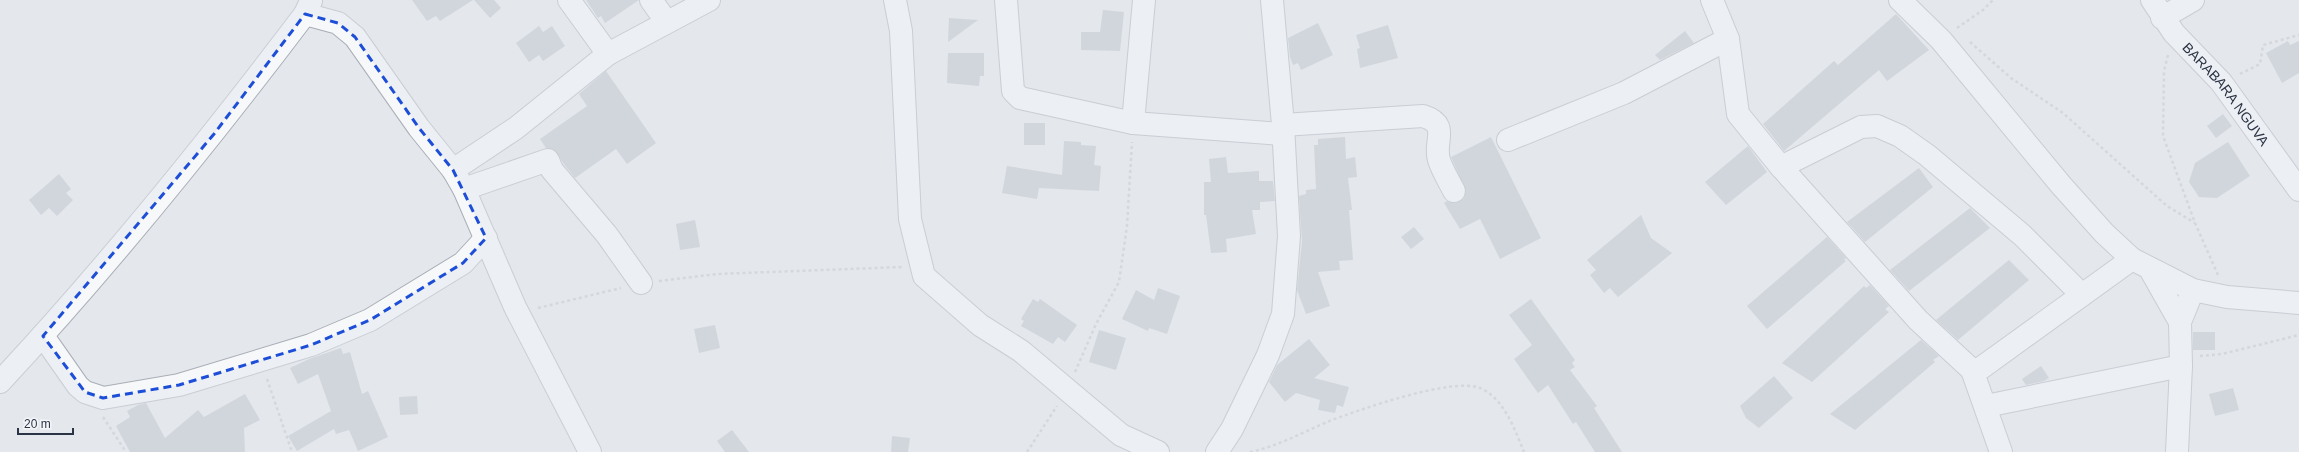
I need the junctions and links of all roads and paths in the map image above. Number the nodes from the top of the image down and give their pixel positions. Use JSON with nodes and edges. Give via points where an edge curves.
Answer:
{"nodes":[{"id":1,"x":569,"y":0,"type":"edge"},
{"id":2,"x":651,"y":0,"type":"edge"},
{"id":3,"x":709,"y":0,"type":"edge"},
{"id":4,"x":895,"y":0,"type":"edge"},
{"id":5,"x":1006,"y":0,"type":"edge"},
{"id":6,"x":1144,"y":0,"type":"edge"},
{"id":7,"x":1272,"y":0,"type":"edge"},
{"id":8,"x":1712,"y":0,"type":"edge"},
{"id":9,"x":1900,"y":0,"type":"edge"},
{"id":10,"x":1993,"y":0,"type":"edge"},
{"id":11,"x":2193,"y":0,"type":"edge"},
{"id":12,"x":308,"y":7,"type":"edge"},
{"id":13,"x":2163,"y":17,"type":"edge"},
{"id":14,"x":666,"y":21,"type":"junction"},
{"id":15,"x":2299,"y":35,"type":"edge"},
{"id":16,"x":1728,"y":39,"type":"junction"},
{"id":17,"x":1966,"y":39,"type":"dead end"},
{"id":18,"x":1941,"y":40,"type":"junction"},
{"id":19,"x":608,"y":54,"type":"junction"},
{"id":20,"x":2221,"y":82,"type":"junction"},
{"id":21,"x":1133,"y":123,"type":"junction"},
{"id":22,"x":1282,"y":130,"type":"junction"},
{"id":23,"x":1508,"y":140,"type":"dead end"},
{"id":24,"x":1781,"y":167,"type":"junction"},
{"id":25,"x":453,"y":170,"type":"junction"},
{"id":26,"x":464,"y":189,"type":"junction"},
{"id":27,"x":2299,"y":190,"type":"edge"},
{"id":28,"x":1454,"y":191,"type":"dead end"},
{"id":29,"x":2195,"y":223,"type":"junction"},
{"id":30,"x":486,"y":238,"type":"junction"},
{"id":31,"x":2141,"y":264,"type":"junction"},
{"id":32,"x":924,"y":276,"type":"junction"},
{"id":33,"x":640,"y":283,"type":"junction"},
{"id":34,"x":2192,"y":290,"type":"junction"},
{"id":35,"x":2082,"y":295,"type":"junction"},
{"id":36,"x":2227,"y":297,"type":"junction"},
{"id":37,"x":2299,"y":304,"type":"edge"},
{"id":38,"x":515,"y":307,"type":"junction"},
{"id":39,"x":2180,"y":322,"type":"junction"},
{"id":40,"x":2299,"y":335,"type":"edge"},
{"id":41,"x":42,"y":336,"type":"junction"},
{"id":42,"x":261,"y":361,"type":"junction"},
{"id":43,"x":2180,"y":362,"type":"junction"},
{"id":44,"x":1972,"y":370,"type":"junction"},
{"id":45,"x":0,"y":382,"type":"edge"},
{"id":46,"x":1068,"y":389,"type":"junction"},
{"id":47,"x":85,"y":392,"type":"junction"},
{"id":48,"x":1986,"y":406,"type":"junction"},
{"id":49,"x":126,"y":452,"type":"edge"},
{"id":50,"x":292,"y":452,"type":"edge"},
{"id":51,"x":590,"y":452,"type":"edge"},
{"id":52,"x":1027,"y":452,"type":"edge"},
{"id":53,"x":1158,"y":452,"type":"edge"},
{"id":54,"x":1217,"y":452,"type":"edge"},
{"id":55,"x":1250,"y":452,"type":"edge"},
{"id":56,"x":1524,"y":452,"type":"edge"},
{"id":57,"x":2001,"y":452,"type":"edge"},
{"id":58,"x":2177,"y":452,"type":"edge"}],
"edges":[{"from":1,"to":19,"type":"street"},
{"from":2,"to":14,"type":"street"},
{"from":3,"to":14,"type":"street"},
{"from":4,"to":32,"type":"street","via":[[901,31],[910,219]]},
{"from":5,"to":21,"type":"street","via":[[1013,91],[1020,98]]},
{"from":6,"to":21,"type":"street"},
{"from":7,"to":22,"type":"street"},
{"from":8,"to":16,"type":"street"},
{"from":9,"to":18,"type":"street"},
{"from":10,"to":18,"type":"path"},
{"from":11,"to":13,"type":"street"},
{"from":12,"to":25,"type":"street","via":[[338,23],[355,37],[419,128]]},
{"from":12,"to":41,"type":"street","via":[[214,134]]},
{"from":13,"to":20,"type":"street","name":"BARABARA NGUVA"},
{"from":13,"to":29,"type":"path","via":[[2164,136]]},
{"from":14,"to":19,"type":"street"},
{"from":15,"to":20,"type":"path","via":[[2263,46],[2260,64]]},
{"from":16,"to":23,"type":"street","via":[[1624,93]]},
{"from":16,"to":24,"type":"street","via":[[1738,114]]},
{"from":17,"to":29,"type":"path","via":[[2011,78],[2063,113],[2168,206]]},
{"from":18,"to":31,"type":"street","via":[[2104,233]]},
{"from":19,"to":25,"type":"street","via":[[516,128]]},
{"from":20,"to":27,"type":"street","name":"BARABARA NGUVA"},
{"from":21,"to":22,"type":"street"},
{"from":21,"to":46,"type":"path","via":[[1127,226],[1119,282],[1096,324]]},
{"from":22,"to":28,"type":"street","via":[[1423,116],[1432,119],[1440,131],[1438,159]]},
{"from":22,"to":54,"type":"street","via":[[1288,236],[1283,314],[1268,355],[1232,429]]},
{"from":24,"to":35,"type":"street","via":[[1861,127],[1877,126],[1894,133],[1927,155],[2022,234]]},
{"from":24,"to":44,"type":"street","via":[[1918,320]]},
{"from":25,"to":26,"type":"street"},
{"from":26,"to":30,"type":"street"},
{"from":26,"to":33,"type":"street","via":[[548,160],[552,170],[607,235]]},
{"from":29,"to":36,"type":"path"},
{"from":30,"to":38,"type":"street"},
{"from":30,"to":42,"type":"street","via":[[463,263],[370,320],[311,345]]},
{"from":31,"to":34,"type":"street"},
{"from":31,"to":35,"type":"street"},
{"from":31,"to":39,"type":"street"},
{"from":32,"to":33,"type":"path","via":[[901,267],[717,274]]},
{"from":32,"to":46,"type":"street","via":[[980,325],[1021,350]]},
{"from":33,"to":38,"type":"path","via":[[533,310]]},
{"from":34,"to":36,"type":"street"},
{"from":34,"to":39,"type":"street"},
{"from":35,"to":44,"type":"street","via":[[1981,368]]},
{"from":36,"to":37,"type":"street"},
{"from":38,"to":51,"type":"street"},
{"from":39,"to":43,"type":"street"},
{"from":40,"to":43,"type":"path"},
{"from":41,"to":45,"type":"street"},
{"from":41,"to":47,"type":"street"},
{"from":42,"to":47,"type":"street","via":[[179,385],[103,398]]},
{"from":42,"to":50,"type":"path"},
{"from":43,"to":48,"type":"street"},
{"from":43,"to":58,"type":"street"},
{"from":44,"to":48,"type":"street"},
{"from":46,"to":52,"type":"path"},
{"from":46,"to":53,"type":"street","via":[[1121,435]]},
{"from":47,"to":49,"type":"path"},
{"from":48,"to":57,"type":"street"},
{"from":55,"to":56,"type":"path","via":[[1265,449],[1333,420],[1421,392],[1460,385],[1480,388],[1494,399],[1511,421]]}]}
